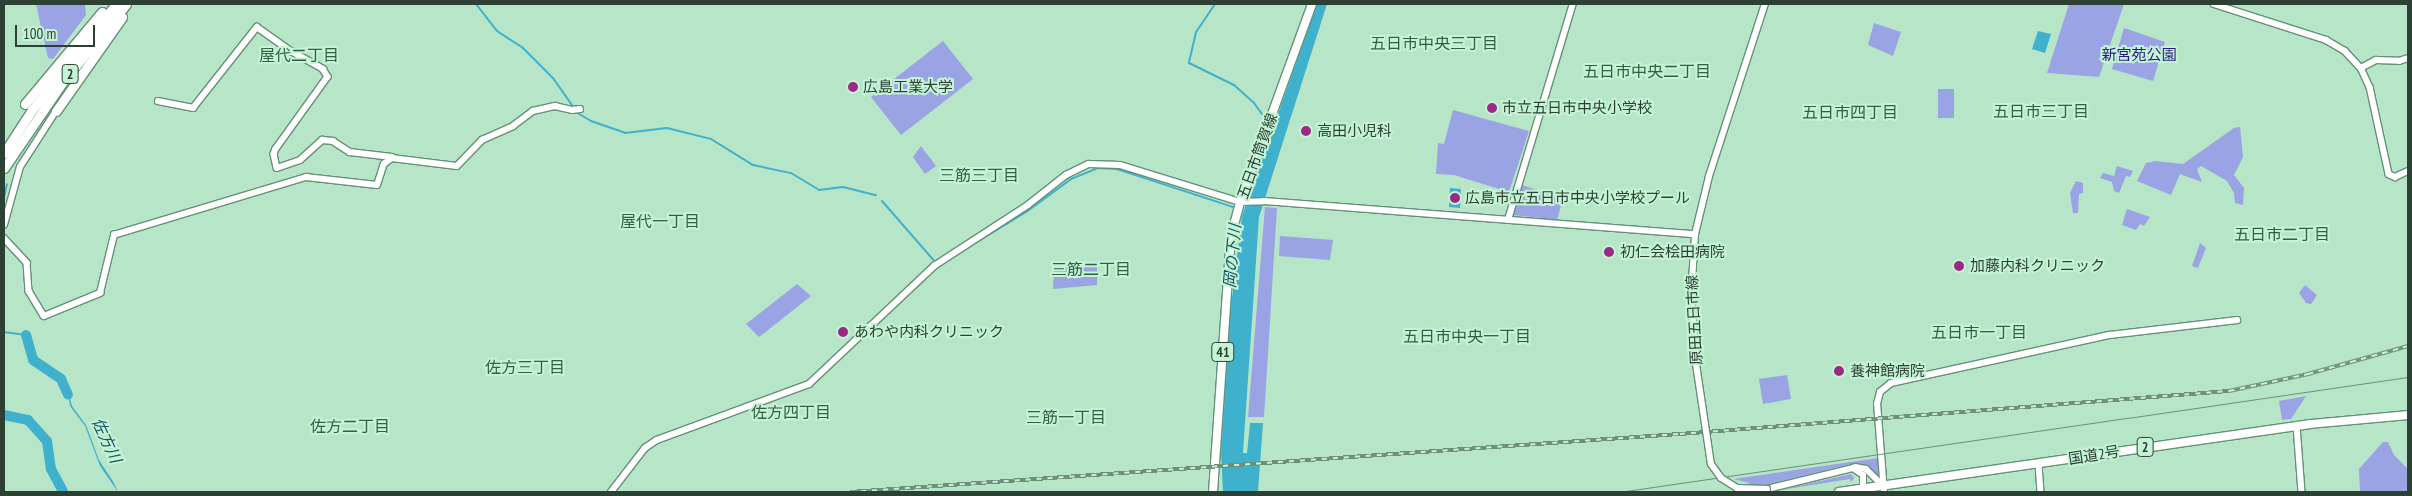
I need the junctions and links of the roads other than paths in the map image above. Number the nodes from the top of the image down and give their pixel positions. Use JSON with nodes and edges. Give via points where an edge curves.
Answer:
{"nodes":[{"id":1,"x":109,"y":4,"type":"edge"},
{"id":2,"x":116,"y":4,"type":"edge"},
{"id":3,"x":128,"y":4,"type":"edge"},
{"id":4,"x":1312,"y":4,"type":"edge"},
{"id":5,"x":1573,"y":4,"type":"edge"},
{"id":6,"x":1765,"y":4,"type":"edge"},
{"id":7,"x":2214,"y":4,"type":"edge"},
{"id":8,"x":2408,"y":58,"type":"edge"},
{"id":9,"x":2361,"y":68,"type":"junction"},
{"id":10,"x":158,"y":101,"type":"dead end"},
{"id":11,"x":28,"y":107,"type":"junction"},
{"id":12,"x":577,"y":110,"type":"dead end"},
{"id":13,"x":56,"y":111,"type":"joint"},
{"id":14,"x":4,"y":148,"type":"edge"},
{"id":15,"x":4,"y":153,"type":"edge"},
{"id":16,"x":396,"y":158,"type":"junction"},
{"id":17,"x":4,"y":170,"type":"edge"},
{"id":18,"x":2408,"y":171,"type":"edge"},
{"id":19,"x":1239,"y":207,"type":"junction"},
{"id":20,"x":1508,"y":220,"type":"junction"},
{"id":21,"x":4,"y":225,"type":"edge"},
{"id":22,"x":1695,"y":234,"type":"junction"},
{"id":23,"x":4,"y":238,"type":"edge"},
{"id":24,"x":2236,"y":320,"type":"dead end"},
{"id":25,"x":2408,"y":415,"type":"edge"},
{"id":26,"x":2297,"y":426,"type":"junction"},
{"id":27,"x":2039,"y":464,"type":"junction"},
{"id":28,"x":1848,"y":468,"type":"junction"},
{"id":29,"x":1863,"y":489,"type":"junction"},
{"id":30,"x":1884,"y":489,"type":"edge"},
{"id":31,"x":612,"y":492,"type":"edge"},
{"id":32,"x":1214,"y":492,"type":"edge"},
{"id":33,"x":1839,"y":492,"type":"edge"},
{"id":34,"x":2041,"y":492,"type":"edge"},
{"id":35,"x":2302,"y":492,"type":"edge"}],
"edges":[{"from":1,"to":11,"type":"highway"},
{"from":2,"to":11,"type":"highway","number":"2"},
{"from":3,"to":13,"type":"highway"},
{"from":3,"to":17,"type":"highway","number":"2","via":[[62,84]]},
{"from":4,"to":19,"type":"main road","name":"五日市筒賀線","number":"41"},
{"from":5,"to":20,"type":"street"},
{"from":6,"to":22,"type":"main road","name":"原田五日市線","via":[[1709,176]]},
{"from":7,"to":9,"type":"street","via":[[2332,42]]},
{"from":8,"to":9,"type":"street","via":[[2376,60]]},
{"from":9,"to":18,"type":"street","via":[[2372,93],[2389,174],[2394,177]]},
{"from":10,"to":16,"type":"street","via":[[194,108],[257,27],[323,69],[328,77],[276,149],[277,168],[300,160],[322,140],[333,141],[350,152]]},
{"from":11,"to":14,"type":"highway","number":"2"},
{"from":11,"to":15,"type":"highway","number":"2"},
{"from":12,"to":16,"type":"street","via":[[555,106],[533,111],[510,128],[482,140],[457,166]]},
{"from":13,"to":21,"type":"street","via":[[20,167]]},
{"from":16,"to":23,"type":"street","via":[[386,161],[377,185],[306,177],[114,235],[110,239],[100,293],[44,316],[29,290],[27,263]]},
{"from":19,"to":20,"type":"street","via":[[1251,200]]},
{"from":19,"to":31,"type":"street","via":[[1120,165],[1097,163],[1065,176],[1028,205],[941,261],[810,384],[657,440],[645,448]]},
{"from":19,"to":32,"type":"main road","name":"五日市筒賀線","number":"41","via":[[1229,252]]},
{"from":20,"to":22,"type":"street"},
{"from":22,"to":28,"type":"main road","name":"原田五日市線","bridge":true,"via":[[1691,296],[1696,364],[1711,464],[1721,478],[1737,488],[1767,489]]},
{"from":24,"to":30,"type":"street","via":[[2110,335],[1890,383],[1880,392],[1877,404]]},
{"from":25,"to":26,"type":"main road","name":"国道2号","number":"2"},
{"from":26,"to":27,"type":"main road","name":"国道2号","number":"2"},
{"from":26,"to":35,"type":"street"},
{"from":27,"to":30,"type":"main road","name":"国道2号","number":"2"},
{"from":27,"to":34,"type":"street"},
{"from":28,"to":29,"type":"main road","via":[[1857,469],[1863,475]]},
{"from":28,"to":30,"type":"main road","via":[[1866,469]]},
{"from":29,"to":30,"type":"main road","name":"国道2号","number":"2"},
{"from":29,"to":33,"type":"main road","name":"国道2号","number":"2"}]}
